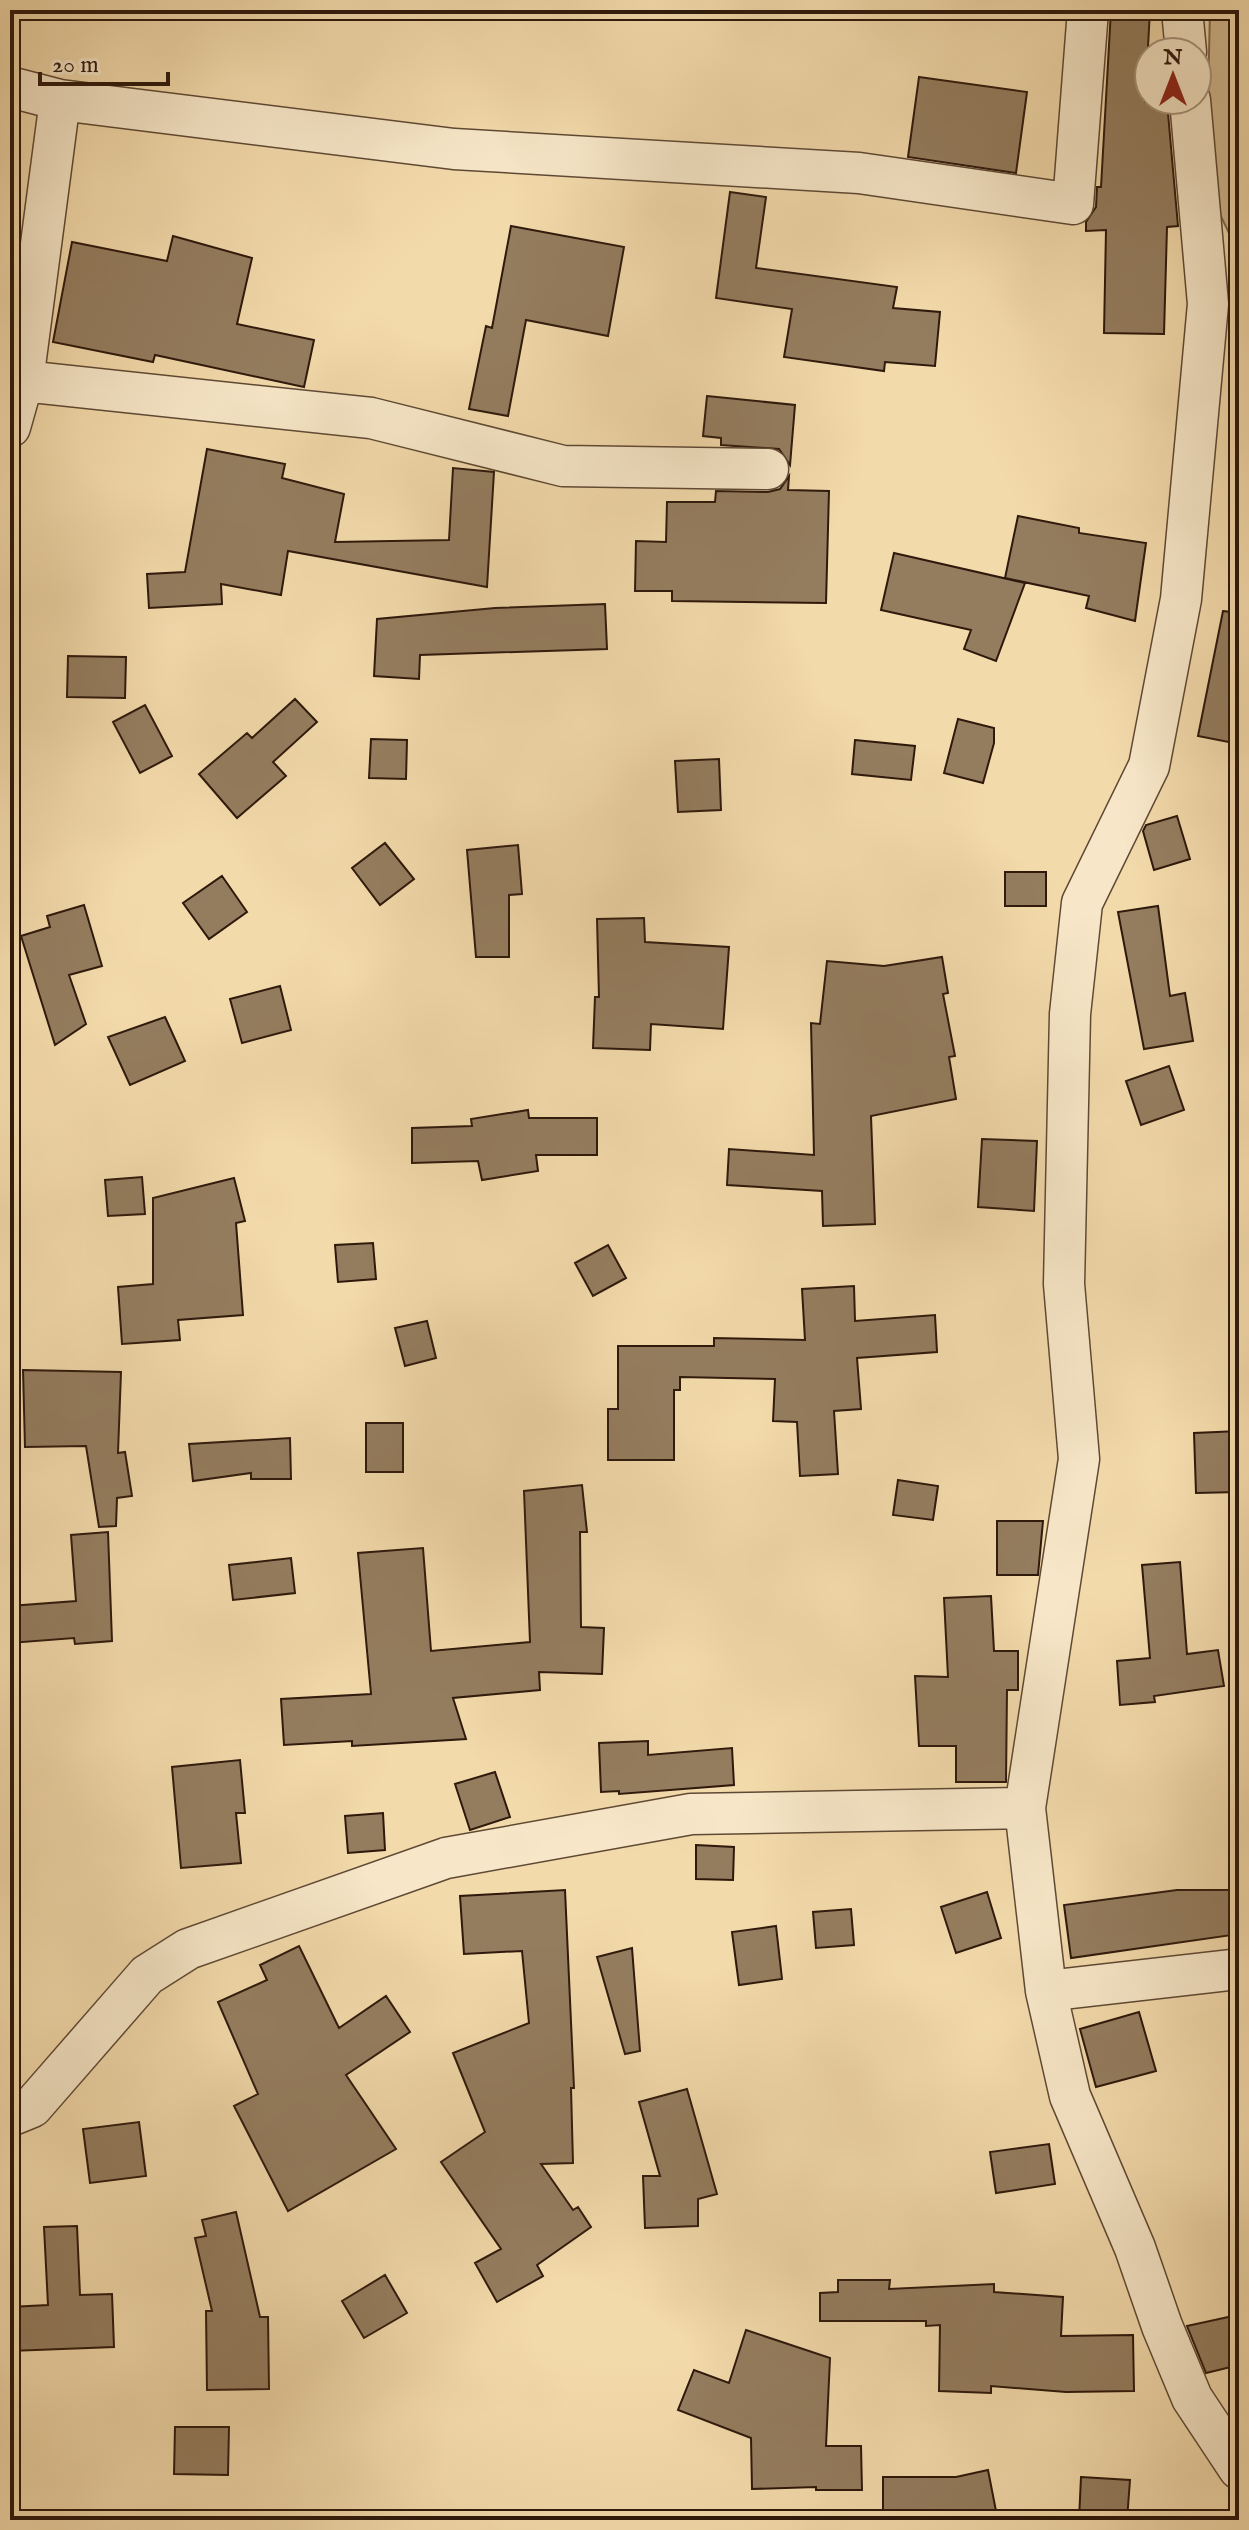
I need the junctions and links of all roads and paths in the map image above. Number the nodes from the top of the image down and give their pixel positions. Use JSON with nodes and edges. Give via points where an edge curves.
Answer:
{"nodes":[{"id":1,"x":1088,"y":10,"type":"edge"},
{"id":2,"x":1182,"y":10,"type":"edge"},
{"id":3,"x":1184,"y":36,"type":"edge"},
{"id":4,"x":10,"y":87,"type":"edge"},
{"id":5,"x":60,"y":100,"type":"junction"},
{"id":6,"x":1191,"y":116,"type":"edge"},
{"id":7,"x":23,"y":381,"type":"junction"},
{"id":8,"x":10,"y":427,"type":"edge"},
{"id":9,"x":768,"y":469,"type":"dead end"},
{"id":10,"x":1025,"y":1808,"type":"junction"},
{"id":11,"x":1239,"y":1969,"type":"edge"},
{"id":12,"x":1046,"y":1991,"type":"junction"},
{"id":13,"x":10,"y":2116,"type":"edge"},
{"id":14,"x":1239,"y":2469,"type":"edge"}],
"edges":[{"from":1,"to":5,"type":"street","via":[[1073,204],[859,173],[454,149]]},
{"from":2,"to":3,"type":"street"},
{"from":4,"to":5,"type":"street"},
{"from":5,"to":7,"type":"street"},
{"from":6,"to":10,"type":"street","via":[[1208,304],[1181,599],[1149,766],[1082,903],[1070,1014],[1064,1284],[1079,1459]]},
{"from":7,"to":8,"type":"street"},
{"from":7,"to":9,"type":"street","via":[[371,418],[563,466]]},
{"from":10,"to":12,"type":"street"},
{"from":10,"to":13,"type":"street","via":[[691,1814],[446,1858],[188,1949],[147,1975],[32,2107]]},
{"from":11,"to":12,"type":"street"},
{"from":12,"to":14,"type":"street","via":[[1070,2096],[1162,2326],[1192,2398]]}]}
